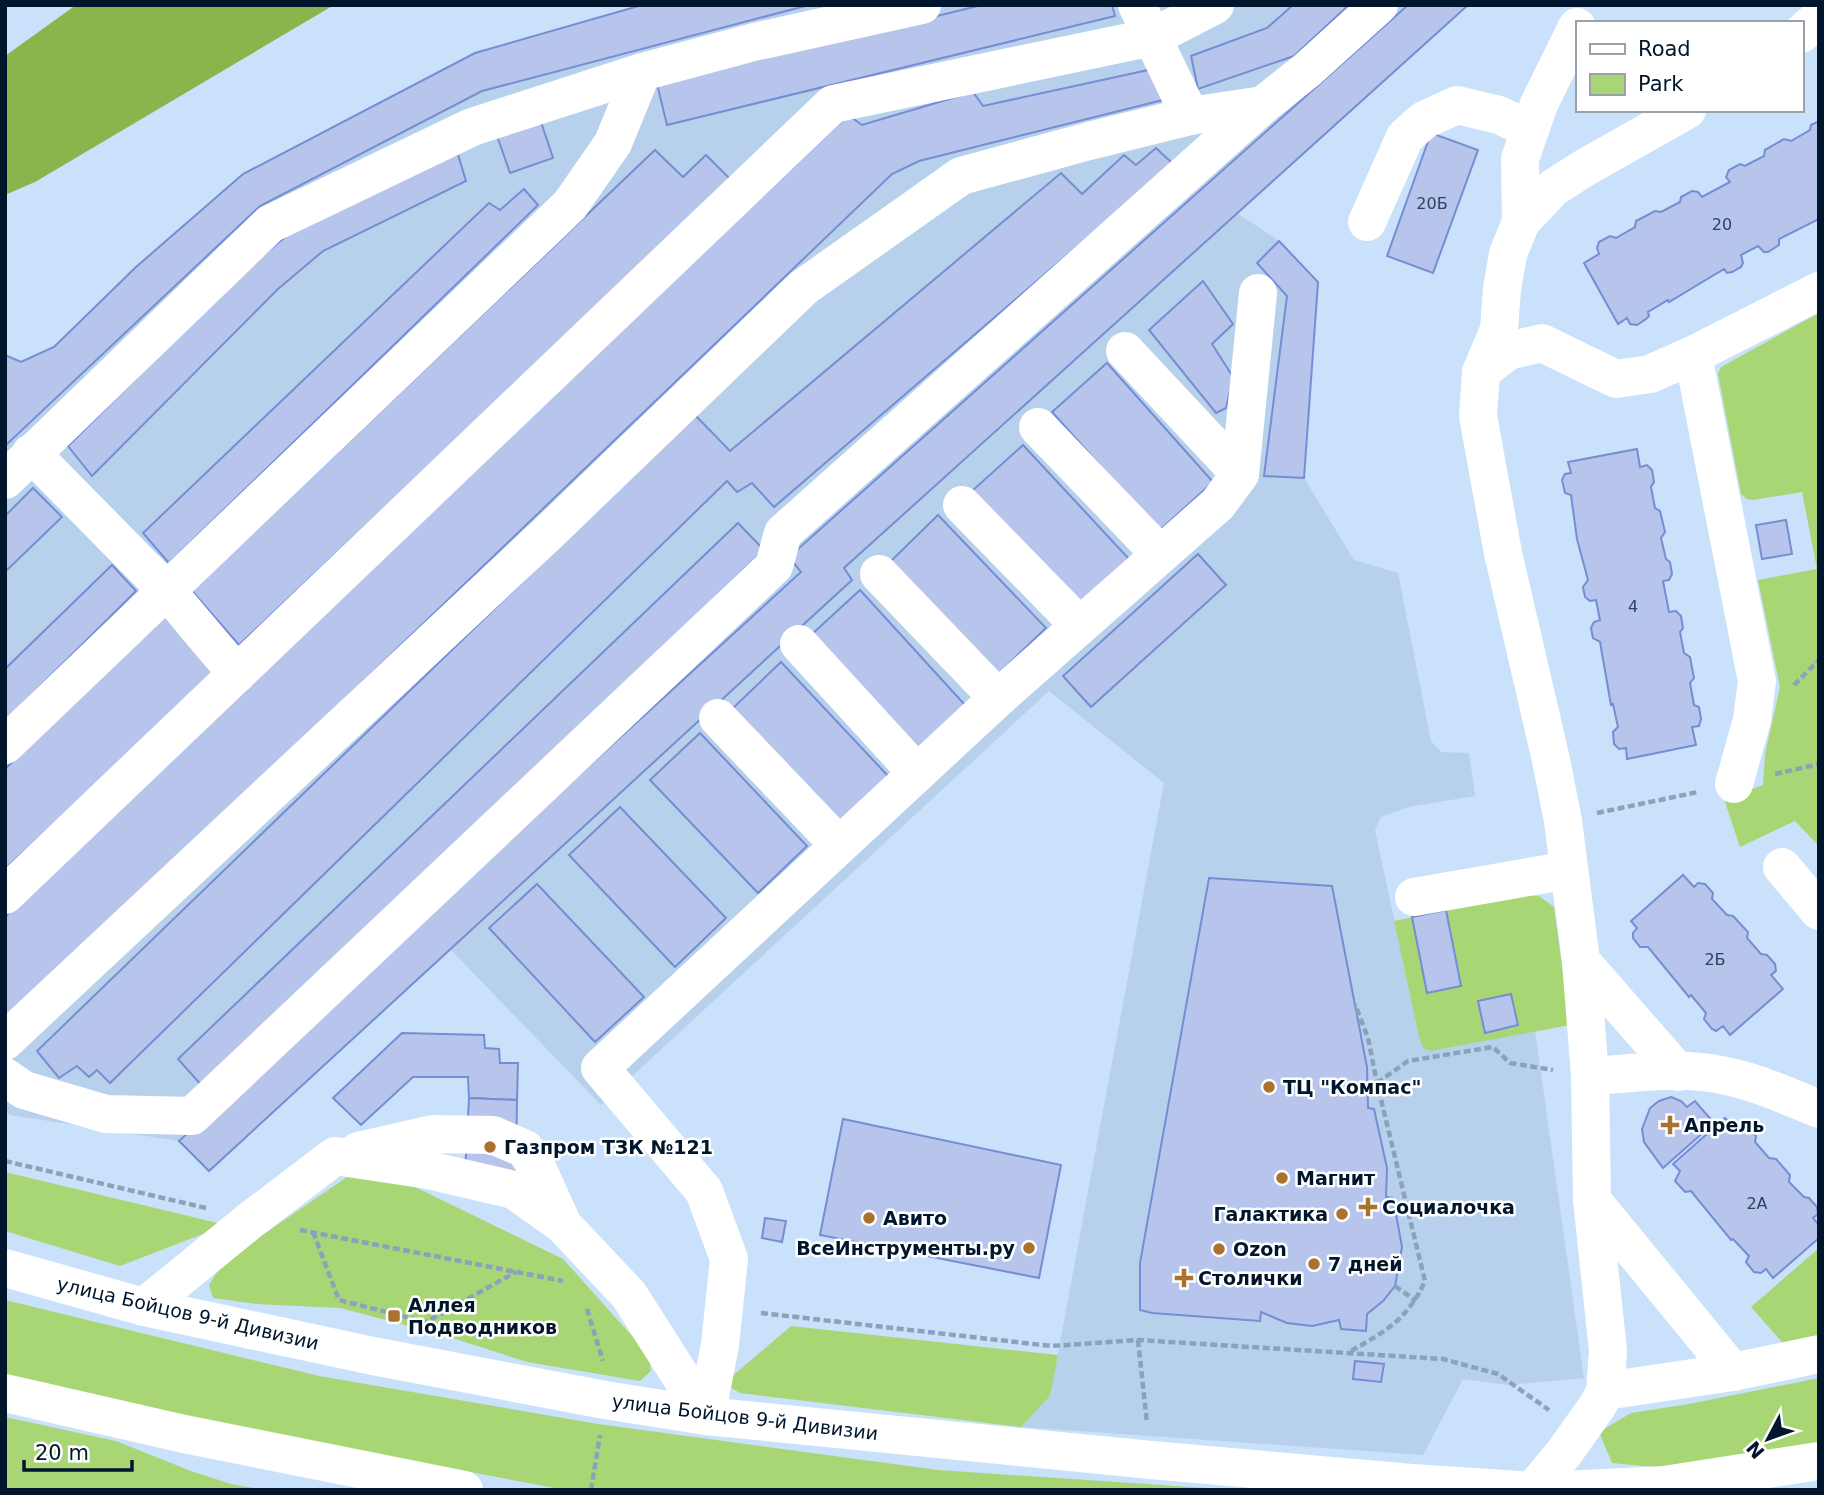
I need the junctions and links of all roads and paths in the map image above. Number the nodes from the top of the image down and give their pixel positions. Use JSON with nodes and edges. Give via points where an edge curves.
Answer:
{"nodes":[{"id":1,"x":922,"y":5,"type":"edge"},
{"id":2,"x":1215,"y":5,"type":"edge"},
{"id":3,"x":1379,"y":5,"type":"edge"},
{"id":4,"x":1588,"y":5,"type":"edge"},
{"id":5,"x":1819,"y":18,"type":"edge"},
{"id":6,"x":1145,"y":21,"type":"edge"},
{"id":7,"x":1580,"y":21,"type":"edge"},
{"id":8,"x":1576,"y":29,"type":"edge"},
{"id":9,"x":1803,"y":32,"type":"edge"},
{"id":10,"x":642,"y":72,"type":"junction"},
{"id":11,"x":1263,"y":105,"type":"junction"},
{"id":12,"x":1683,"y":112,"type":"edge"},
{"id":13,"x":1190,"y":116,"type":"junction"},
{"id":14,"x":1530,"y":130,"type":"junction"},
{"id":15,"x":1367,"y":222,"type":"dead end"},
{"id":16,"x":1521,"y":222,"type":"junction"},
{"id":17,"x":1503,"y":289,"type":"junction"},
{"id":18,"x":1819,"y":291,"type":"edge"},
{"id":19,"x":1258,"y":293,"type":"dead end"},
{"id":20,"x":1542,"y":343,"type":"junction"},
{"id":21,"x":1125,"y":351,"type":"dead end"},
{"id":22,"x":1693,"y":355,"type":"junction"},
{"id":23,"x":1481,"y":372,"type":"junction"},
{"id":24,"x":1038,"y":427,"type":"dead end"},
{"id":25,"x":31,"y":453,"type":"junction"},
{"id":26,"x":1240,"y":474,"type":"junction"},
{"id":27,"x":5,"y":480,"type":"edge"},
{"id":28,"x":962,"y":505,"type":"dead end"},
{"id":29,"x":1160,"y":554,"type":"junction"},
{"id":30,"x":880,"y":574,"type":"dead end"},
{"id":31,"x":167,"y":591,"type":"junction"},
{"id":32,"x":1079,"y":625,"type":"junction"},
{"id":33,"x":799,"y":644,"type":"dead end"},
{"id":34,"x":237,"y":674,"type":"junction"},
{"id":35,"x":998,"y":698,"type":"junction"},
{"id":36,"x":718,"y":718,"type":"dead end"},
{"id":37,"x":5,"y":745,"type":"edge"},
{"id":38,"x":1819,"y":764,"type":"edge"},
{"id":39,"x":917,"y":773,"type":"junction"},
{"id":40,"x":1734,"y":784,"type":"junction"},
{"id":41,"x":1563,"y":821,"type":"junction"},
{"id":42,"x":839,"y":845,"type":"junction"},
{"id":43,"x":1782,"y":867,"type":"dead end"},
{"id":44,"x":1569,"y":870,"type":"junction"},
{"id":45,"x":5,"y":895,"type":"edge"},
{"id":46,"x":1414,"y":897,"type":"dead end"},
{"id":47,"x":1819,"y":911,"type":"edge"},
{"id":48,"x":1581,"y":961,"type":"junction"},
{"id":49,"x":1355,"y":1004,"type":"dead end"},
{"id":50,"x":5,"y":1041,"type":"edge"},
{"id":51,"x":1678,"y":1072,"type":"junction"},
{"id":52,"x":1590,"y":1076,"type":"junction"},
{"id":53,"x":5,"y":1077,"type":"edge"},
{"id":54,"x":1377,"y":1083,"type":"junction"},
{"id":55,"x":1819,"y":1110,"type":"edge"},
{"id":56,"x":5,"y":1161,"type":"edge"},
{"id":57,"x":1592,"y":1200,"type":"junction"},
{"id":58,"x":252,"y":1219,"type":"junction"},
{"id":59,"x":313,"y":1232,"type":"junction"},
{"id":60,"x":5,"y":1268,"type":"edge"},
{"id":61,"x":517,"y":1272,"type":"junction"},
{"id":62,"x":567,"y":1282,"type":"dead end"},
{"id":63,"x":1395,"y":1286,"type":"dead end"},
{"id":64,"x":1416,"y":1301,"type":"junction"},
{"id":65,"x":144,"y":1307,"type":"junction"},
{"id":66,"x":723,"y":1311,"type":"junction"},
{"id":67,"x":1138,"y":1340,"type":"junction"},
{"id":68,"x":1350,"y":1352,"type":"junction"},
{"id":69,"x":1819,"y":1354,"type":"edge"},
{"id":70,"x":1733,"y":1372,"type":"junction"},
{"id":71,"x":5,"y":1393,"type":"edge"},
{"id":72,"x":1602,"y":1398,"type":"junction"},
{"id":73,"x":706,"y":1416,"type":"junction"},
{"id":74,"x":1151,"y":1460,"type":"junction"},
{"id":75,"x":1819,"y":1461,"type":"edge"},
{"id":76,"x":1403,"y":1487,"type":"edge"},
{"id":77,"x":1658,"y":1488,"type":"edge"},
{"id":78,"x":464,"y":1490,"type":"edge"},
{"id":79,"x":1519,"y":1490,"type":"edge"},
{"id":80,"x":1533,"y":1490,"type":"edge"},
{"id":81,"x":1565,"y":1490,"type":"edge"}],
"edges":[{"from":1,"to":10,"type":"main road","via":[[754,41]]},
{"from":2,"to":6,"type":"main road"},
{"from":3,"to":11,"type":"main road"},
{"from":4,"to":7,"type":"main road"},
{"from":5,"to":9,"type":"main road"},
{"from":6,"to":13,"type":"main road"},
{"from":6,"to":34,"type":"main road","via":[[833,104]]},
{"from":8,"to":14,"type":"main road"},
{"from":10,"to":25,"type":"main road","via":[[472,127],[270,225]]},
{"from":10,"to":31,"type":"main road","via":[[612,143],[570,205]]},
{"from":11,"to":13,"type":"main road"},
{"from":11,"to":53,"type":"main road","via":[[783,533],[774,566],[192,1116],[106,1114],[24,1090]]},
{"from":12,"to":16,"type":"main road","via":[[1553,188]]},
{"from":13,"to":50,"type":"main road","via":[[961,176],[804,286]]},
{"from":14,"to":15,"type":"main road","via":[[1499,115],[1457,105],[1424,120],[1405,136]]},
{"from":14,"to":16,"type":"main road","via":[[1520,159]]},
{"from":16,"to":17,"type":"main road","via":[[1508,254]]},
{"from":17,"to":20,"type":"main road"},
{"from":17,"to":23,"type":"main road","via":[[1500,329]]},
{"from":18,"to":22,"type":"main road"},
{"from":19,"to":26,"type":"main road"},
{"from":20,"to":22,"type":"main road","via":[[1616,379],[1650,374]]},
{"from":20,"to":23,"type":"main road","via":[[1508,351]]},
{"from":21,"to":26,"type":"main road"},
{"from":22,"to":40,"type":"main road","via":[[1757,681],[1752,720]]},
{"from":23,"to":41,"type":"main road","via":[[1478,416],[1503,553]]},
{"from":24,"to":29,"type":"main road"},
{"from":25,"to":27,"type":"main road"},
{"from":25,"to":31,"type":"main road"},
{"from":26,"to":29,"type":"main road","via":[[1218,504]]},
{"from":28,"to":32,"type":"main road"},
{"from":29,"to":32,"type":"main road"},
{"from":30,"to":35,"type":"main road"},
{"from":31,"to":34,"type":"main road"},
{"from":31,"to":37,"type":"main road"},
{"from":32,"to":35,"type":"main road"},
{"from":33,"to":39,"type":"main road"},
{"from":34,"to":45,"type":"main road"},
{"from":35,"to":39,"type":"main road"},
{"from":36,"to":42,"type":"main road"},
{"from":38,"to":40,"type":"path"},
{"from":39,"to":42,"type":"main road"},
{"from":40,"to":41,"type":"path"},
{"from":41,"to":44,"type":"main road"},
{"from":42,"to":66,"type":"main road","via":[[600,1068],[704,1191],[729,1259]]},
{"from":43,"to":47,"type":"main road"},
{"from":44,"to":46,"type":"main road"},
{"from":44,"to":48,"type":"main road"},
{"from":48,"to":51,"type":"main road"},
{"from":48,"to":52,"type":"main road"},
{"from":49,"to":54,"type":"path"},
{"from":51,"to":52,"type":"main road"},
{"from":51,"to":55,"type":"main road","via":[[1720,1074]]},
{"from":52,"to":54,"type":"path","via":[[1510,1063],[1493,1047],[1408,1061]]},
{"from":52,"to":57,"type":"main road"},
{"from":54,"to":64,"type":"path","via":[[1424,1281]]},
{"from":56,"to":58,"type":"path"},
{"from":57,"to":70,"type":"main road"},
{"from":57,"to":72,"type":"main road","via":[[1608,1350]]},
{"from":58,"to":59,"type":"path"},
{"from":58,"to":65,"type":"main road"},
{"from":58,"to":73,"type":"main road","via":[[335,1156],[428,1170],[514,1190],[563,1225],[629,1295]]},
{"from":59,"to":61,"type":"path"},
{"from":59,"to":61,"type":"path","via":[[339,1300],[426,1322]]},
{"from":60,"to":65,"type":"main road","name":"улица Бойцов 9-й Дивизии"},
{"from":61,"to":62,"type":"path"},
{"from":63,"to":64,"type":"path"},
{"from":64,"to":68,"type":"path","via":[[1387,1331]]},
{"from":65,"to":73,"type":"main road","name":"улица Бойцов 9-й Дивизии","via":[[468,1374]]},
{"from":66,"to":67,"type":"path","via":[[1051,1346]]},
{"from":66,"to":73,"type":"main road"},
{"from":67,"to":68,"type":"path"},
{"from":67,"to":74,"type":"path"},
{"from":68,"to":72,"type":"path","via":[[1443,1359],[1498,1374],[1551,1411]]},
{"from":69,"to":70,"type":"main road"},
{"from":70,"to":72,"type":"main road"},
{"from":71,"to":78,"type":"main road"},
{"from":72,"to":80,"type":"main road"},
{"from":73,"to":74,"type":"main road","name":"улица Бойцов 9-й Дивизии"},
{"from":74,"to":76,"type":"main road","name":"улица Бойцов 9-й Дивизии"},
{"from":75,"to":77,"type":"main road"},
{"from":76,"to":79,"type":"main road","name":"улица Бойцов 9-й Дивизии"},
{"from":77,"to":81,"type":"main road"}]}
